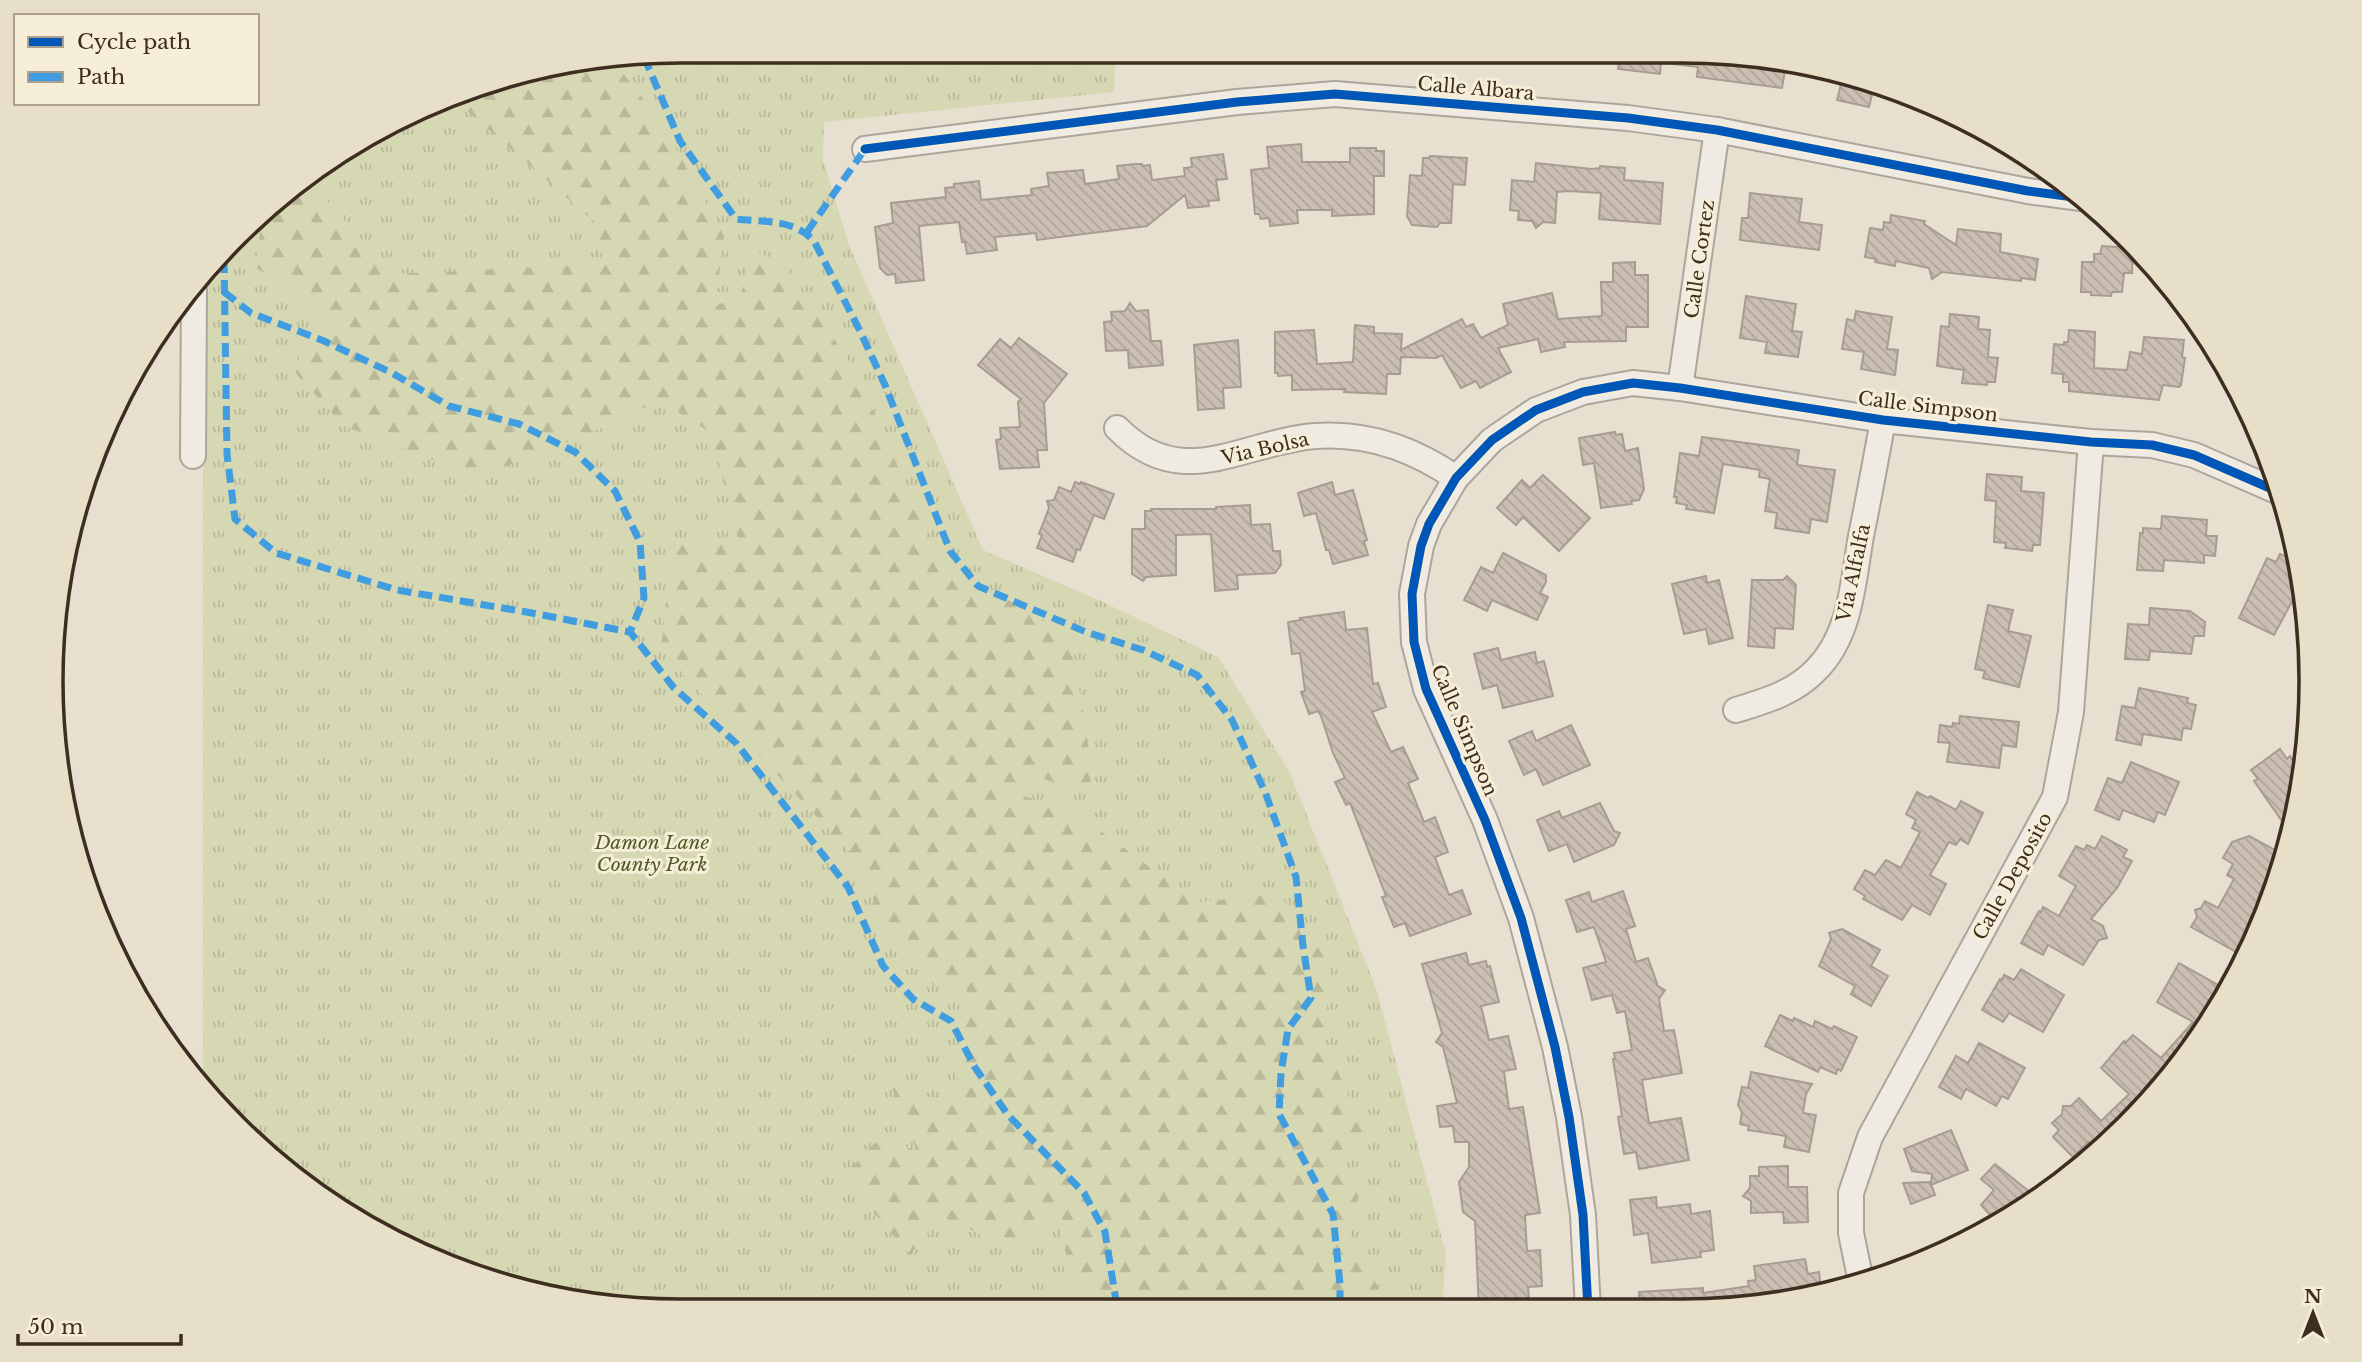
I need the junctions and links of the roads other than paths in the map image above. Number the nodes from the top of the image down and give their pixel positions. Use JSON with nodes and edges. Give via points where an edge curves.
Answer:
{"nodes":[{"id":1,"x":1717,"y":130,"type":"junction"},
{"id":2,"x":865,"y":149,"type":"dead end"},
{"id":3,"x":2063,"y":196,"type":"edge"},
{"id":4,"x":190,"y":306,"type":"edge"},
{"id":5,"x":1680,"y":388,"type":"junction"},
{"id":6,"x":1883,"y":420,"type":"junction"},
{"id":7,"x":1118,"y":428,"type":"dead end"},
{"id":8,"x":2091,"y":442,"type":"junction"},
{"id":9,"x":193,"y":456,"type":"dead end"},
{"id":10,"x":1456,"y":478,"type":"junction"},
{"id":11,"x":2268,"y":487,"type":"edge"},
{"id":12,"x":1736,"y":710,"type":"dead end"},
{"id":13,"x":1859,"y":1272,"type":"edge"},
{"id":14,"x":1587,"y":1299,"type":"edge"}],
"edges":[{"from":1,"to":2,"type":"street","name":"Calle Albara","via":[[1628,118],[1335,94]]},
{"from":1,"to":3,"type":"street","name":"Calle Albara"},
{"from":1,"to":5,"type":"street","name":"Calle Cortez"},
{"from":4,"to":9,"type":"street"},
{"from":5,"to":6,"type":"street","name":"Calle Simpson"},
{"from":5,"to":10,"type":"street","name":"Calle Simpson","via":[[1633,383],[1559,400],[1492,440]]},
{"from":6,"to":8,"type":"street","name":"Calle Simpson"},
{"from":6,"to":12,"type":"street","name":"Via Alfalfa","via":[[1848,611],[1836,643],[1816,670],[1792,690]]},
{"from":7,"to":10,"type":"street","name":"Via Bolsa","via":[[1150,453],[1196,463],[1291,440],[1357,437],[1409,451]]},
{"from":8,"to":11,"type":"street","name":"Calle Simpson","via":[[2152,445],[2194,455]]},
{"from":8,"to":13,"type":"street","name":"Calle Deposito","via":[[2071,712],[2055,797],[1870,1137],[1851,1193],[1851,1233]]},
{"from":10,"to":14,"type":"street","name":"Calle Simpson","via":[[1421,546],[1412,594],[1414,642],[1426,689],[1485,820],[1521,918],[1569,1116],[1583,1215]]}]}
